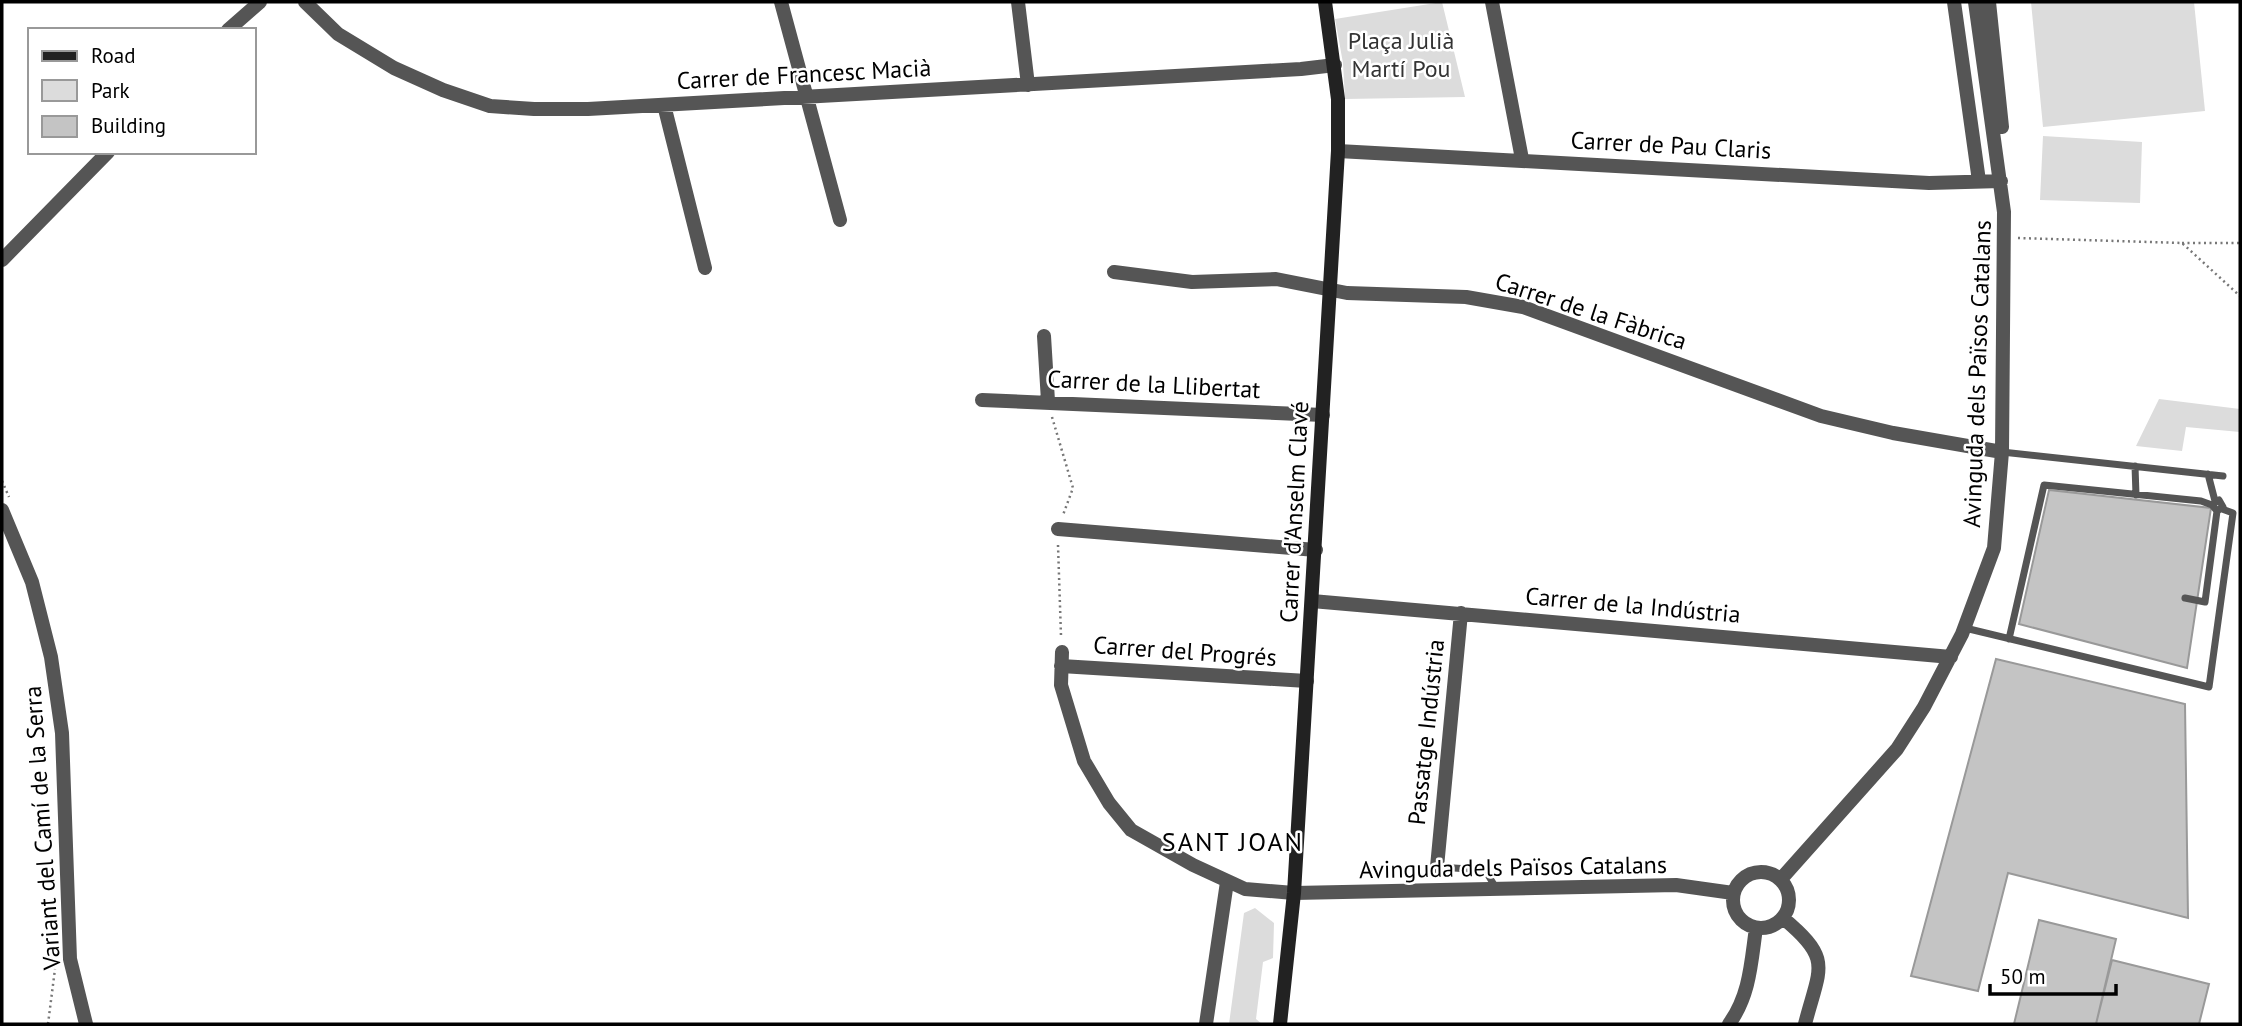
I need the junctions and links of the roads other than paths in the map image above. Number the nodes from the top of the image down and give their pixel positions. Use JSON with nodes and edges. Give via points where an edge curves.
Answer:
{"nodes":[{"id":1,"x":260,"y":2,"type":"edge"},
{"id":2,"x":305,"y":2,"type":"edge"},
{"id":3,"x":781,"y":2,"type":"edge"},
{"id":4,"x":1018,"y":2,"type":"edge"},
{"id":5,"x":1325,"y":2,"type":"edge"},
{"id":6,"x":1492,"y":2,"type":"edge"},
{"id":7,"x":1954,"y":2,"type":"edge"},
{"id":8,"x":1975,"y":2,"type":"edge"},
{"id":9,"x":1989,"y":2,"type":"edge"},
{"id":10,"x":230,"y":28,"type":"edge"},
{"id":11,"x":1335,"y":65,"type":"junction"},
{"id":12,"x":1028,"y":85,"type":"junction"},
{"id":13,"x":806,"y":95,"type":"junction"},
{"id":14,"x":664,"y":105,"type":"junction"},
{"id":15,"x":1338,"y":151,"type":"junction"},
{"id":16,"x":106,"y":154,"type":"edge"},
{"id":17,"x":1522,"y":159,"type":"junction"},
{"id":18,"x":1979,"y":181,"type":"junction"},
{"id":19,"x":2001,"y":181,"type":"junction"},
{"id":20,"x":840,"y":220,"type":"dead end"},
{"id":21,"x":2,"y":260,"type":"edge"},
{"id":22,"x":705,"y":268,"type":"dead end"},
{"id":23,"x":1114,"y":272,"type":"dead end"},
{"id":24,"x":1330,"y":288,"type":"junction"},
{"id":25,"x":1044,"y":336,"type":"dead end"},
{"id":26,"x":982,"y":400,"type":"dead end"},
{"id":27,"x":1048,"y":401,"type":"junction"},
{"id":28,"x":1323,"y":415,"type":"junction"},
{"id":29,"x":2002,"y":452,"type":"junction"},
{"id":30,"x":2135,"y":467,"type":"junction"},
{"id":31,"x":2208,"y":474,"type":"junction"},
{"id":32,"x":2223,"y":476,"type":"dead end"},
{"id":33,"x":2136,"y":495,"type":"junction"},
{"id":34,"x":2217,"y":506,"type":"junction"},
{"id":35,"x":2,"y":510,"type":"edge"},
{"id":36,"x":1058,"y":529,"type":"dead end"},
{"id":37,"x":1315,"y":550,"type":"junction"},
{"id":38,"x":2185,"y":598,"type":"dead end"},
{"id":39,"x":1312,"y":601,"type":"junction"},
{"id":40,"x":1461,"y":613,"type":"junction"},
{"id":41,"x":1964,"y":627,"type":"junction"},
{"id":42,"x":2009,"y":639,"type":"junction"},
{"id":43,"x":1951,"y":657,"type":"junction"},
{"id":44,"x":1061,"y":659,"type":"joint"},
{"id":45,"x":1307,"y":681,"type":"junction"},
{"id":46,"x":1437,"y":867,"type":"joint"},
{"id":47,"x":1781,"y":879,"type":"junction"},
{"id":48,"x":1227,"y":882,"type":"junction"},
{"id":49,"x":1497,"y":891,"type":"junction"},
{"id":50,"x":1294,"y":893,"type":"junction"},
{"id":51,"x":1733,"y":893,"type":"junction"},
{"id":52,"x":1783,"y":918,"type":"junction"},
{"id":53,"x":1756,"y":928,"type":"junction"},
{"id":54,"x":86,"y":1024,"type":"edge"},
{"id":55,"x":1206,"y":1024,"type":"edge"},
{"id":56,"x":1280,"y":1024,"type":"edge"},
{"id":57,"x":1729,"y":1024,"type":"edge"},
{"id":58,"x":1805,"y":1024,"type":"edge"}],
"edges":[{"from":1,"to":10,"type":"street"},
{"from":2,"to":14,"type":"street","name":"Carrer de Francesc Macià","via":[[338,34],[394,68],[490,106]]},
{"from":3,"to":13,"type":"street"},
{"from":4,"to":12,"type":"street"},
{"from":5,"to":11,"type":"street","name":"Carrer d'Anselm Clavé"},
{"from":6,"to":17,"type":"street"},
{"from":7,"to":18,"type":"street"},
{"from":8,"to":19,"type":"street","name":"Avinguda dels Països Catalans"},
{"from":9,"to":19,"type":"street","name":"Avinguda dels Països Catalans","via":[[2005,158]]},
{"from":11,"to":12,"type":"street","name":"Carrer de Francesc Macià"},
{"from":11,"to":15,"type":"street","name":"Carrer d'Anselm Clavé"},
{"from":12,"to":13,"type":"street","name":"Carrer de Francesc Macià"},
{"from":13,"to":14,"type":"street","name":"Carrer de Francesc Macià"},
{"from":13,"to":20,"type":"street"},
{"from":14,"to":22,"type":"street"},
{"from":15,"to":17,"type":"street","name":"Carrer de Pau Claris"},
{"from":15,"to":24,"type":"street","name":"Carrer d'Anselm Clavé"},
{"from":16,"to":21,"type":"street"},
{"from":17,"to":18,"type":"street","name":"Carrer de Pau Claris","via":[[1929,183]]},
{"from":18,"to":19,"type":"street","name":"Carrer de Pau Claris"},
{"from":19,"to":29,"type":"street","name":"Avinguda dels Països Catalans"},
{"from":23,"to":24,"type":"street","name":"Carrer de la Fàbrica","via":[[1178,281],[1276,279]]},
{"from":24,"to":28,"type":"street","name":"Carrer d'Anselm Clavé"},
{"from":24,"to":29,"type":"street","name":"Carrer de la Fàbrica","via":[[1347,293],[1494,300],[1523,307],[1821,416]]},
{"from":25,"to":27,"type":"street"},
{"from":26,"to":27,"type":"street","name":"Carrer de la Llibertat"},
{"from":27,"to":28,"type":"street","name":"Carrer de la Llibertat"},
{"from":28,"to":37,"type":"street","name":"Carrer d'Anselm Clavé"},
{"from":29,"to":30,"type":"lane"},
{"from":29,"to":41,"type":"street","name":"Avinguda dels Països Catalans","via":[[1994,548]]},
{"from":30,"to":31,"type":"lane"},
{"from":30,"to":33,"type":"lane"},
{"from":31,"to":32,"type":"lane"},
{"from":31,"to":34,"type":"lane"},
{"from":33,"to":34,"type":"lane"},
{"from":33,"to":42,"type":"lane","via":[[2044,485]]},
{"from":34,"to":38,"type":"lane","via":[[2205,601]]},
{"from":34,"to":42,"type":"lane","via":[[2233,513],[2209,687]]},
{"from":35,"to":54,"type":"street","name":"Variant del Camí de la Serra","via":[[33,582],[51,657],[62,733],[70,959]]},
{"from":36,"to":37,"type":"street"},
{"from":37,"to":39,"type":"street","name":"Carrer d'Anselm Clavé"},
{"from":39,"to":40,"type":"street","name":"Carrer de la Indústria"},
{"from":39,"to":45,"type":"street","name":"Carrer d'Anselm Clavé"},
{"from":40,"to":43,"type":"street","name":"Carrer de la Indústria"},
{"from":40,"to":46,"type":"street","name":"Passatge Indústria"},
{"from":41,"to":42,"type":"lane"},
{"from":41,"to":43,"type":"street","name":"Avinguda dels Països Catalans"},
{"from":43,"to":47,"type":"street","name":"Avinguda dels Països Catalans","via":[[1897,748]]},
{"from":44,"to":45,"type":"street","name":"Carrer del Progrés"},
{"from":44,"to":48,"type":"street","name":"Avinguda dels Països Catalans","via":[[1062,685],[1084,761],[1109,803],[1131,830]]},
{"from":45,"to":50,"type":"street","name":"Carrer d'Anselm Clavé"},
{"from":46,"to":49,"type":"lane","name":"Passatge Indústria","via":[[1485,870]]},
{"from":47,"to":51,"type":"street","via":[[1768,872],[1753,872]]},
{"from":47,"to":52,"type":"street","via":[[1790,900]]},
{"from":48,"to":50,"type":"street","name":"Avinguda dels Països Catalans","via":[[1245,889]]},
{"from":48,"to":55,"type":"street"},
{"from":49,"to":50,"type":"street","name":"Avinguda dels Països Catalans"},
{"from":49,"to":51,"type":"street","name":"Avinguda dels Països Catalans","via":[[1676,886]]},
{"from":50,"to":56,"type":"street","name":"Carrer d'Anselm Clavé"},
{"from":51,"to":53,"type":"street","via":[[1736,914]]},
{"from":52,"to":53,"type":"street"},
{"from":52,"to":58,"type":"street","via":[[1814,946],[1818,958]]},
{"from":53,"to":57,"type":"street","via":[[1748,989]]}]}
